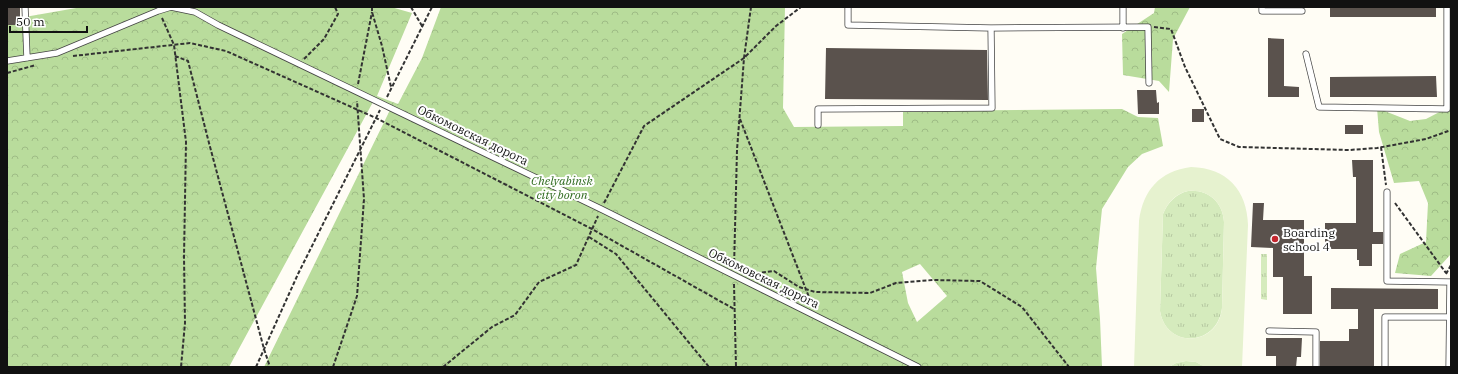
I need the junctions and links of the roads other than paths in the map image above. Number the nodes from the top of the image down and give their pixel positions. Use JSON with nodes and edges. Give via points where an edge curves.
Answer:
{"nodes":[{"id":1,"x":25,"y":7,"type":"edge"},
{"id":2,"x":848,"y":7,"type":"edge"},
{"id":3,"x":1123,"y":7,"type":"edge"},
{"id":4,"x":1262,"y":7,"type":"edge"},
{"id":5,"x":1447,"y":7,"type":"edge"},
{"id":6,"x":157,"y":9,"type":"edge"},
{"id":7,"x":1302,"y":11,"type":"dead end"},
{"id":8,"x":992,"y":28,"type":"junction"},
{"id":9,"x":1123,"y":28,"type":"junction"},
{"id":10,"x":1306,"y":54,"type":"dead end"},
{"id":11,"x":27,"y":58,"type":"junction"},
{"id":12,"x":7,"y":61,"type":"edge"},
{"id":13,"x":1149,"y":83,"type":"dead end"},
{"id":14,"x":818,"y":125,"type":"dead end"},
{"id":15,"x":1387,"y":192,"type":"road end"},
{"id":16,"x":1449,"y":317,"type":"junction"},
{"id":17,"x":1269,"y":331,"type":"dead end"},
{"id":18,"x":918,"y":367,"type":"edge"},
{"id":19,"x":1316,"y":367,"type":"edge"},
{"id":20,"x":1385,"y":367,"type":"edge"},
{"id":21,"x":1449,"y":367,"type":"edge"}],
"edges":[{"from":1,"to":11,"type":"lane"},
{"from":2,"to":8,"type":"lane","via":[[848,25]]},
{"from":3,"to":9,"type":"lane"},
{"from":4,"to":7,"type":"lane","via":[[1262,11]]},
{"from":5,"to":10,"type":"lane","via":[[1447,109],[1319,107]]},
{"from":6,"to":11,"type":"lane","name":"Обкомовская дорога","via":[[57,53]]},
{"from":6,"to":18,"type":"lane","name":"Обкомовская дорога","via":[[171,7],[195,12],[601,209]]},
{"from":8,"to":9,"type":"lane"},
{"from":8,"to":14,"type":"lane","via":[[992,108],[818,109]]},
{"from":9,"to":13,"type":"lane","via":[[1148,27]]},
{"from":11,"to":12,"type":"lane","name":"Обкомовская дорога"},
{"from":15,"to":16,"type":"lane","via":[[1387,281],[1450,282]]},
{"from":16,"to":20,"type":"lane","via":[[1385,317]]},
{"from":16,"to":21,"type":"lane"},
{"from":17,"to":19,"type":"lane","via":[[1316,332]]}]}
